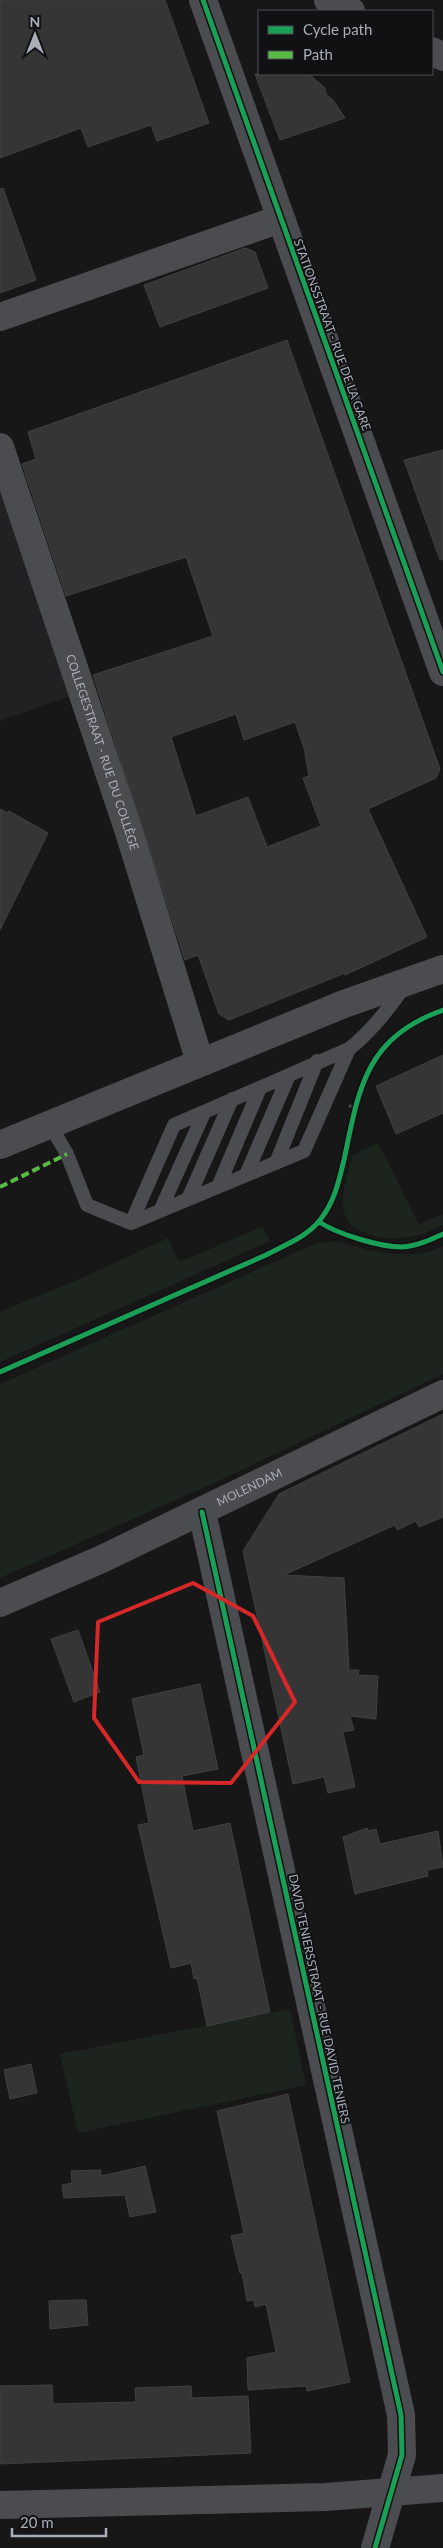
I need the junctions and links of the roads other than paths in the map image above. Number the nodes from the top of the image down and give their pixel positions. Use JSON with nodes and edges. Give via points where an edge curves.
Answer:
{"nodes":[{"id":1,"x":328,"y":0,"type":"edge"},
{"id":2,"x":203,"y":2,"type":"edge"},
{"id":3,"x":349,"y":10,"type":"edge"},
{"id":4,"x":280,"y":219,"type":"junction"},
{"id":5,"x":0,"y":317,"type":"edge"},
{"id":6,"x":0,"y":447,"type":"edge"},
{"id":7,"x":443,"y":672,"type":"edge"},
{"id":8,"x":443,"y":969,"type":"edge"},
{"id":9,"x":407,"y":983,"type":"junction"},
{"id":10,"x":349,"y":1049,"type":"junction"},
{"id":11,"x":317,"y":1061,"type":"junction"},
{"id":12,"x":200,"y":1062,"type":"junction"},
{"id":13,"x":289,"y":1075,"type":"junction"},
{"id":14,"x":260,"y":1088,"type":"junction"},
{"id":15,"x":232,"y":1099,"type":"junction"},
{"id":16,"x":204,"y":1113,"type":"junction"},
{"id":17,"x":50,"y":1126,"type":"junction"},
{"id":18,"x":0,"y":1145,"type":"edge"},
{"id":19,"x":276,"y":1163,"type":"junction"},
{"id":20,"x":246,"y":1175,"type":"junction"},
{"id":21,"x":218,"y":1187,"type":"junction"},
{"id":22,"x":188,"y":1199,"type":"junction"},
{"id":23,"x":160,"y":1211,"type":"junction"},
{"id":24,"x":131,"y":1223,"type":"junction"},
{"id":25,"x":443,"y":1394,"type":"edge"},
{"id":26,"x":202,"y":1512,"type":"junction"},
{"id":27,"x":0,"y":1604,"type":"edge"},
{"id":28,"x":443,"y":2488,"type":"edge"},
{"id":29,"x":393,"y":2490,"type":"junction"},
{"id":30,"x":0,"y":2505,"type":"edge"},
{"id":31,"x":375,"y":2548,"type":"edge"}],
"edges":[{"from":1,"to":3,"type":"street"},
{"from":2,"to":4,"type":"street","name":"STATIONSSTRAAT - RUE DE LA GARE"},
{"from":4,"to":5,"type":"street"},
{"from":4,"to":7,"type":"street","name":"STATIONSSTRAAT - RUE DE LA GARE"},
{"from":6,"to":12,"type":"street","name":"COLLEGESTRAAT - RUE DU COLLÈGE","via":[[129,832]]},
{"from":8,"to":9,"type":"street"},
{"from":9,"to":10,"type":"lane","via":[[384,1015]]},
{"from":9,"to":12,"type":"street","via":[[344,1004]]},
{"from":10,"to":11,"type":"lane"},
{"from":10,"to":19,"type":"lane","via":[[304,1151]]},
{"from":11,"to":13,"type":"lane"},
{"from":11,"to":19,"type":"lane"},
{"from":12,"to":17,"type":"street"},
{"from":13,"to":14,"type":"lane"},
{"from":13,"to":20,"type":"lane"},
{"from":14,"to":15,"type":"lane"},
{"from":14,"to":21,"type":"lane"},
{"from":15,"to":16,"type":"lane"},
{"from":15,"to":22,"type":"lane"},
{"from":16,"to":23,"type":"lane"},
{"from":16,"to":24,"type":"lane","via":[[174,1125]]},
{"from":17,"to":18,"type":"street"},
{"from":17,"to":24,"type":"lane","via":[[67,1154],[87,1205]]},
{"from":19,"to":20,"type":"lane"},
{"from":20,"to":21,"type":"lane"},
{"from":21,"to":22,"type":"lane"},
{"from":22,"to":23,"type":"lane"},
{"from":23,"to":24,"type":"lane"},
{"from":25,"to":26,"type":"street","name":"MOLENDAM"},
{"from":26,"to":27,"type":"street","name":"MOLENDAM"},
{"from":26,"to":29,"type":"street","name":"DAVID TENIERSSTRAAT - RUE DAVID TENIERS","via":[[401,2415],[402,2455]]},
{"from":28,"to":29,"type":"street"},
{"from":29,"to":30,"type":"street","via":[[325,2497]]},
{"from":29,"to":31,"type":"street","name":"DAVID TENIERSSTRAAT - RUE DAVID TENIERS"}]}
